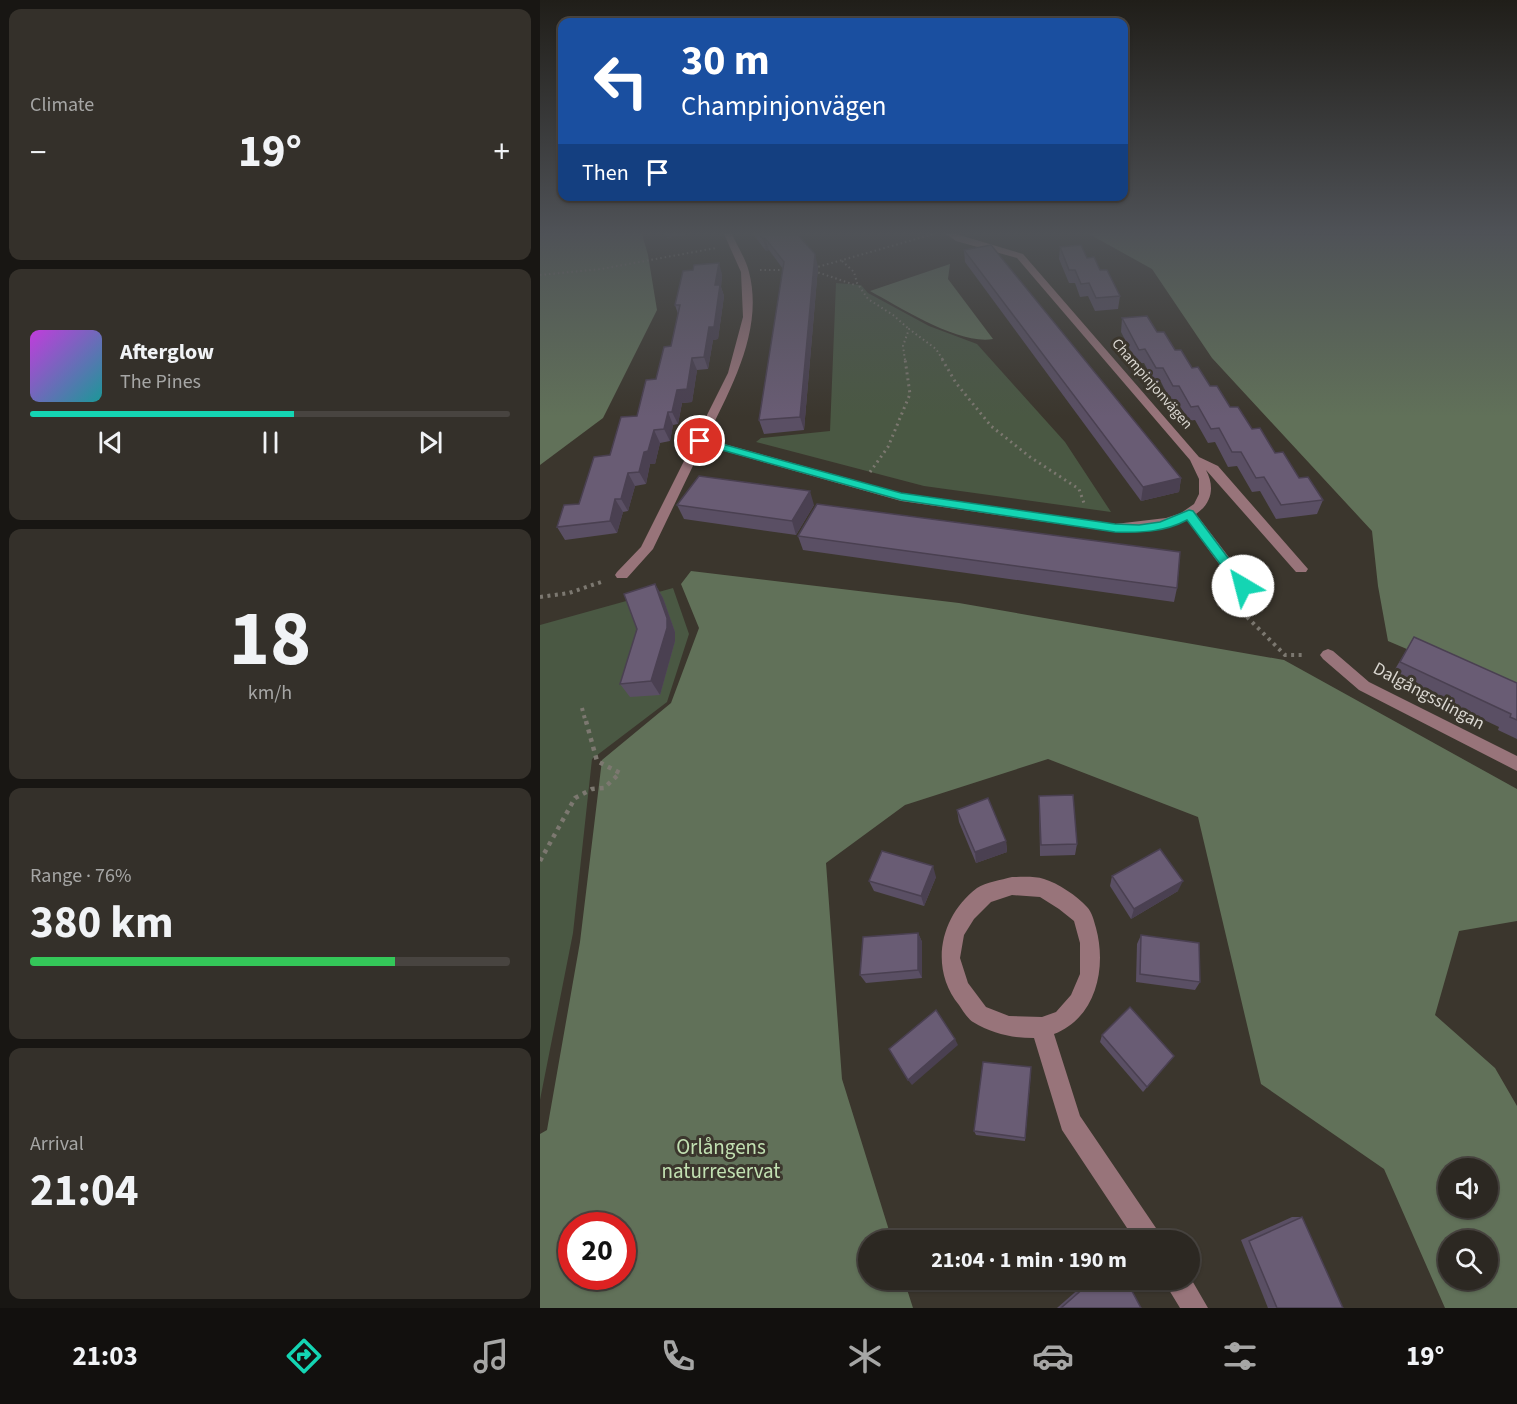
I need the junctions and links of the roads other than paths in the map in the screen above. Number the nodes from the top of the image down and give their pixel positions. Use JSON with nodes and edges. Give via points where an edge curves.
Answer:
{"nodes":[{"id":1,"x":747,"y":295,"type":"edge"},
{"id":2,"x":1054,"y":295,"type":"edge"},
{"id":3,"x":700,"y":441,"type":"junction"},
{"id":4,"x":1195,"y":459,"type":"junction"},
{"id":5,"x":1189,"y":514,"type":"junction"},
{"id":6,"x":1301,"y":569,"type":"dead end"},
{"id":7,"x":622,"y":575,"type":"road end"},
{"id":8,"x":1243,"y":586,"type":"dead end"},
{"id":9,"x":1328,"y":655,"type":"dead end"},
{"id":10,"x":1517,"y":764,"type":"edge"},
{"id":11,"x":1042,"y":1028,"type":"junction"},
{"id":12,"x":1142,"y":1230,"type":"edge"},
{"id":13,"x":1183,"y":1290,"type":"edge"},
{"id":14,"x":1195,"y":1308,"type":"edge"}],
"edges":[{"from":1,"to":3,"type":"street","via":[[748,317],[733,373]]},
{"from":2,"to":4,"type":"street","name":"Champinjonvägen"},
{"from":3,"to":5,"type":"street","via":[[934,503],[1139,529],[1175,522]]},
{"from":3,"to":7,"type":"street","via":[[646,549]]},
{"from":4,"to":5,"type":"street","name":"Champinjonvägen","via":[[1204,472],[1206,484],[1204,496]]},
{"from":4,"to":6,"type":"street","via":[[1214,469]]},
{"from":5,"to":8,"type":"street"},
{"from":9,"to":10,"type":"street","name":"Dalgångsslingan","via":[[1364,686]]},
{"from":11,"to":11,"type":"street","via":[[1063,1020],[1079,1002],[1090,974],[1090,943],[1082,915],[1042,888],[1012,886],[985,894],[955,932],[950,958],[959,989],[979,1014],[1008,1027]]},
{"from":11,"to":12,"type":"street","via":[[1070,1122]]},
{"from":13,"to":14,"type":"street"}]}
